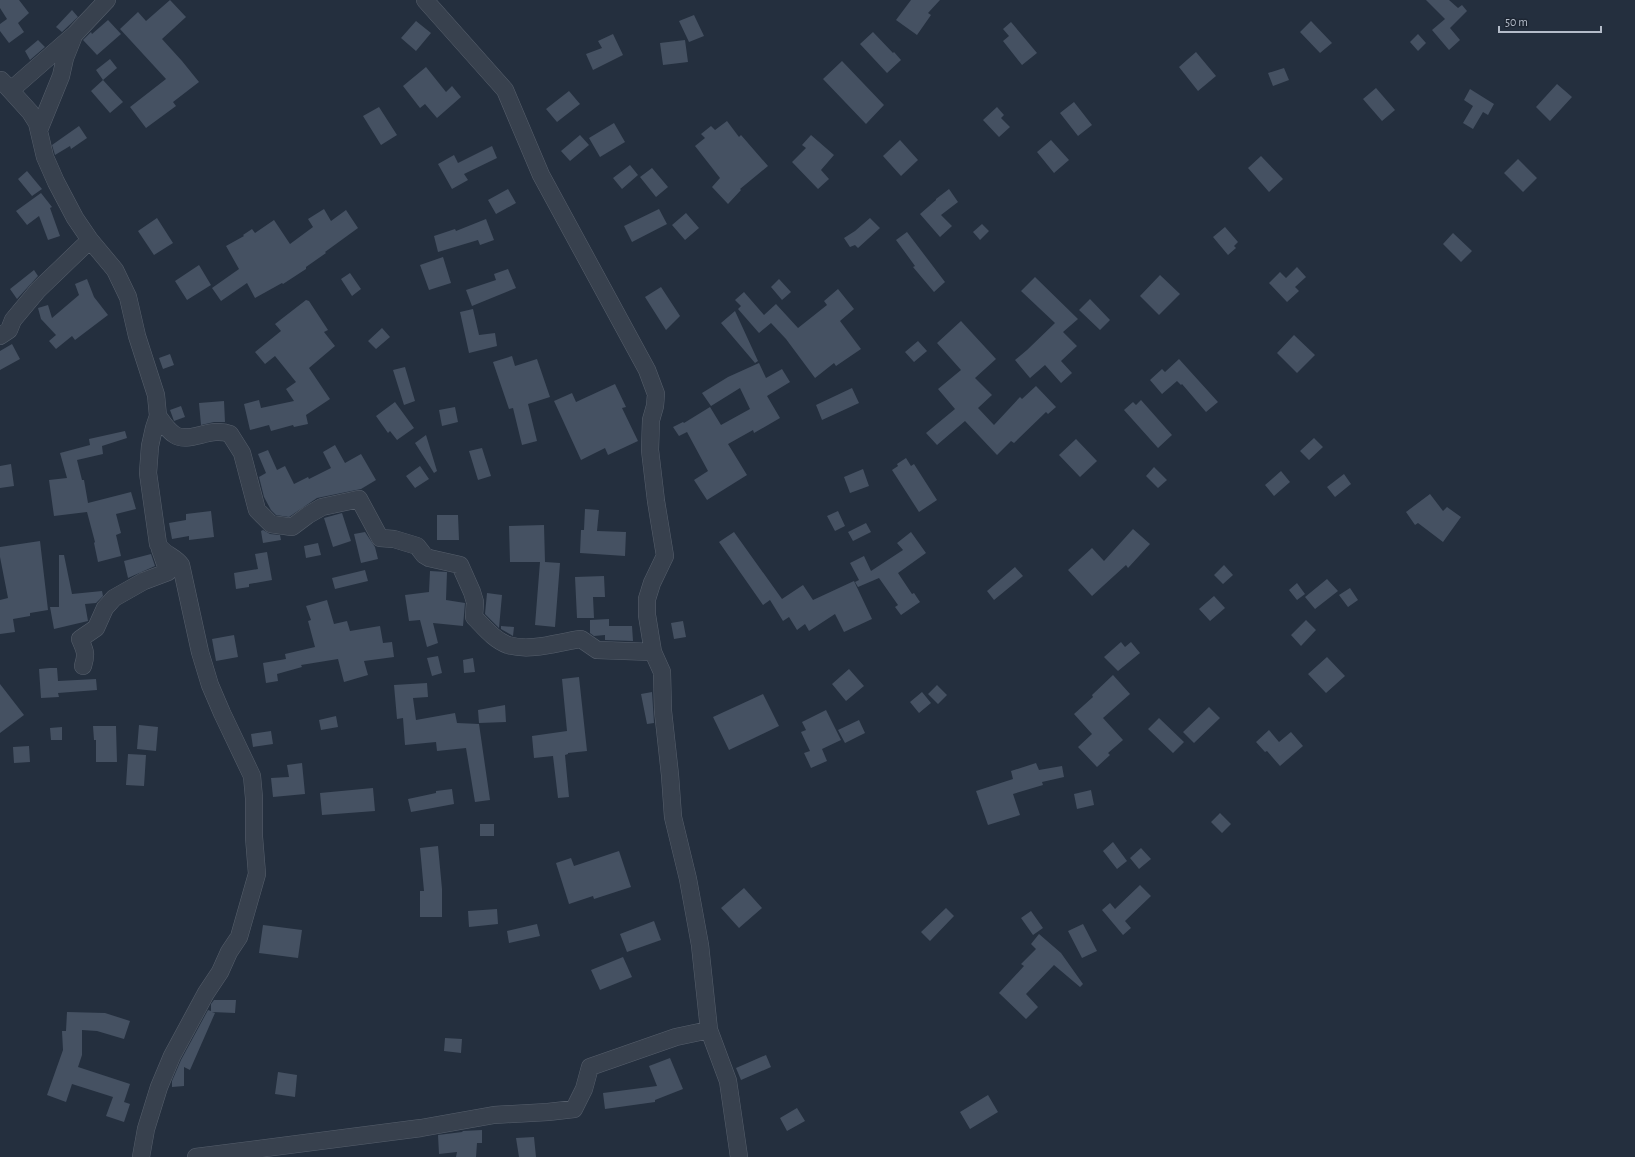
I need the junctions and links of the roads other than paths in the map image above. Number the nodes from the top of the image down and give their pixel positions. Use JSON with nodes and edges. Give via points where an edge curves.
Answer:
{"nodes":[{"id":1,"x":107,"y":0,"type":"edge"},
{"id":2,"x":425,"y":0,"type":"edge"},
{"id":3,"x":75,"y":34,"type":"junction"},
{"id":4,"x":0,"y":80,"type":"edge"},
{"id":5,"x":39,"y":130,"type":"junction"},
{"id":6,"x":90,"y":240,"type":"junction"},
{"id":7,"x":0,"y":336,"type":"edge"},
{"id":8,"x":158,"y":416,"type":"junction"},
{"id":9,"x":160,"y":549,"type":"junction"},
{"id":10,"x":653,"y":652,"type":"junction"},
{"id":11,"x":83,"y":666,"type":"dead end"},
{"id":12,"x":709,"y":1030,"type":"junction"},
{"id":13,"x":141,"y":1157,"type":"edge"},
{"id":14,"x":196,"y":1157,"type":"edge"},
{"id":15,"x":739,"y":1157,"type":"edge"}],
"edges":[{"from":1,"to":3,"type":"street"},
{"from":2,"to":10,"type":"street","via":[[505,90],[541,174],[646,370],[656,394],[656,406],[651,420],[650,450],[665,556],[647,599]]},
{"from":3,"to":4,"type":"street","via":[[11,90]]},
{"from":3,"to":5,"type":"street"},
{"from":4,"to":5,"type":"street","via":[[30,112],[38,123]]},
{"from":5,"to":6,"type":"street","via":[[45,157],[56,182]]},
{"from":6,"to":7,"type":"street","via":[[38,290],[12,320],[9,330]]},
{"from":6,"to":8,"type":"street","via":[[115,270],[128,297],[136,336],[156,395]]},
{"from":8,"to":9,"type":"street","via":[[150,446],[148,473]]},
{"from":8,"to":10,"type":"street","via":[[176,436],[187,438],[216,431],[230,434],[242,453],[257,510],[271,524],[292,527],[322,507],[359,498],[380,538],[394,539],[416,546],[429,558],[460,565],[475,602],[474,617],[495,637],[507,644],[533,647],[581,639],[597,650]]},
{"from":9,"to":11,"type":"street","via":[[168,572],[144,581],[114,598],[105,608],[96,628],[80,639],[86,651]]},
{"from":9,"to":13,"type":"street","via":[[181,565],[210,685],[252,776],[257,874],[239,937],[172,1056],[159,1087],[146,1129]]},
{"from":10,"to":12,"type":"street","via":[[662,672],[673,817],[700,945]]},
{"from":12,"to":14,"type":"street","via":[[676,1036],[590,1067],[584,1089],[574,1109],[494,1115],[421,1128]]},
{"from":12,"to":15,"type":"street","via":[[728,1081]]}]}
